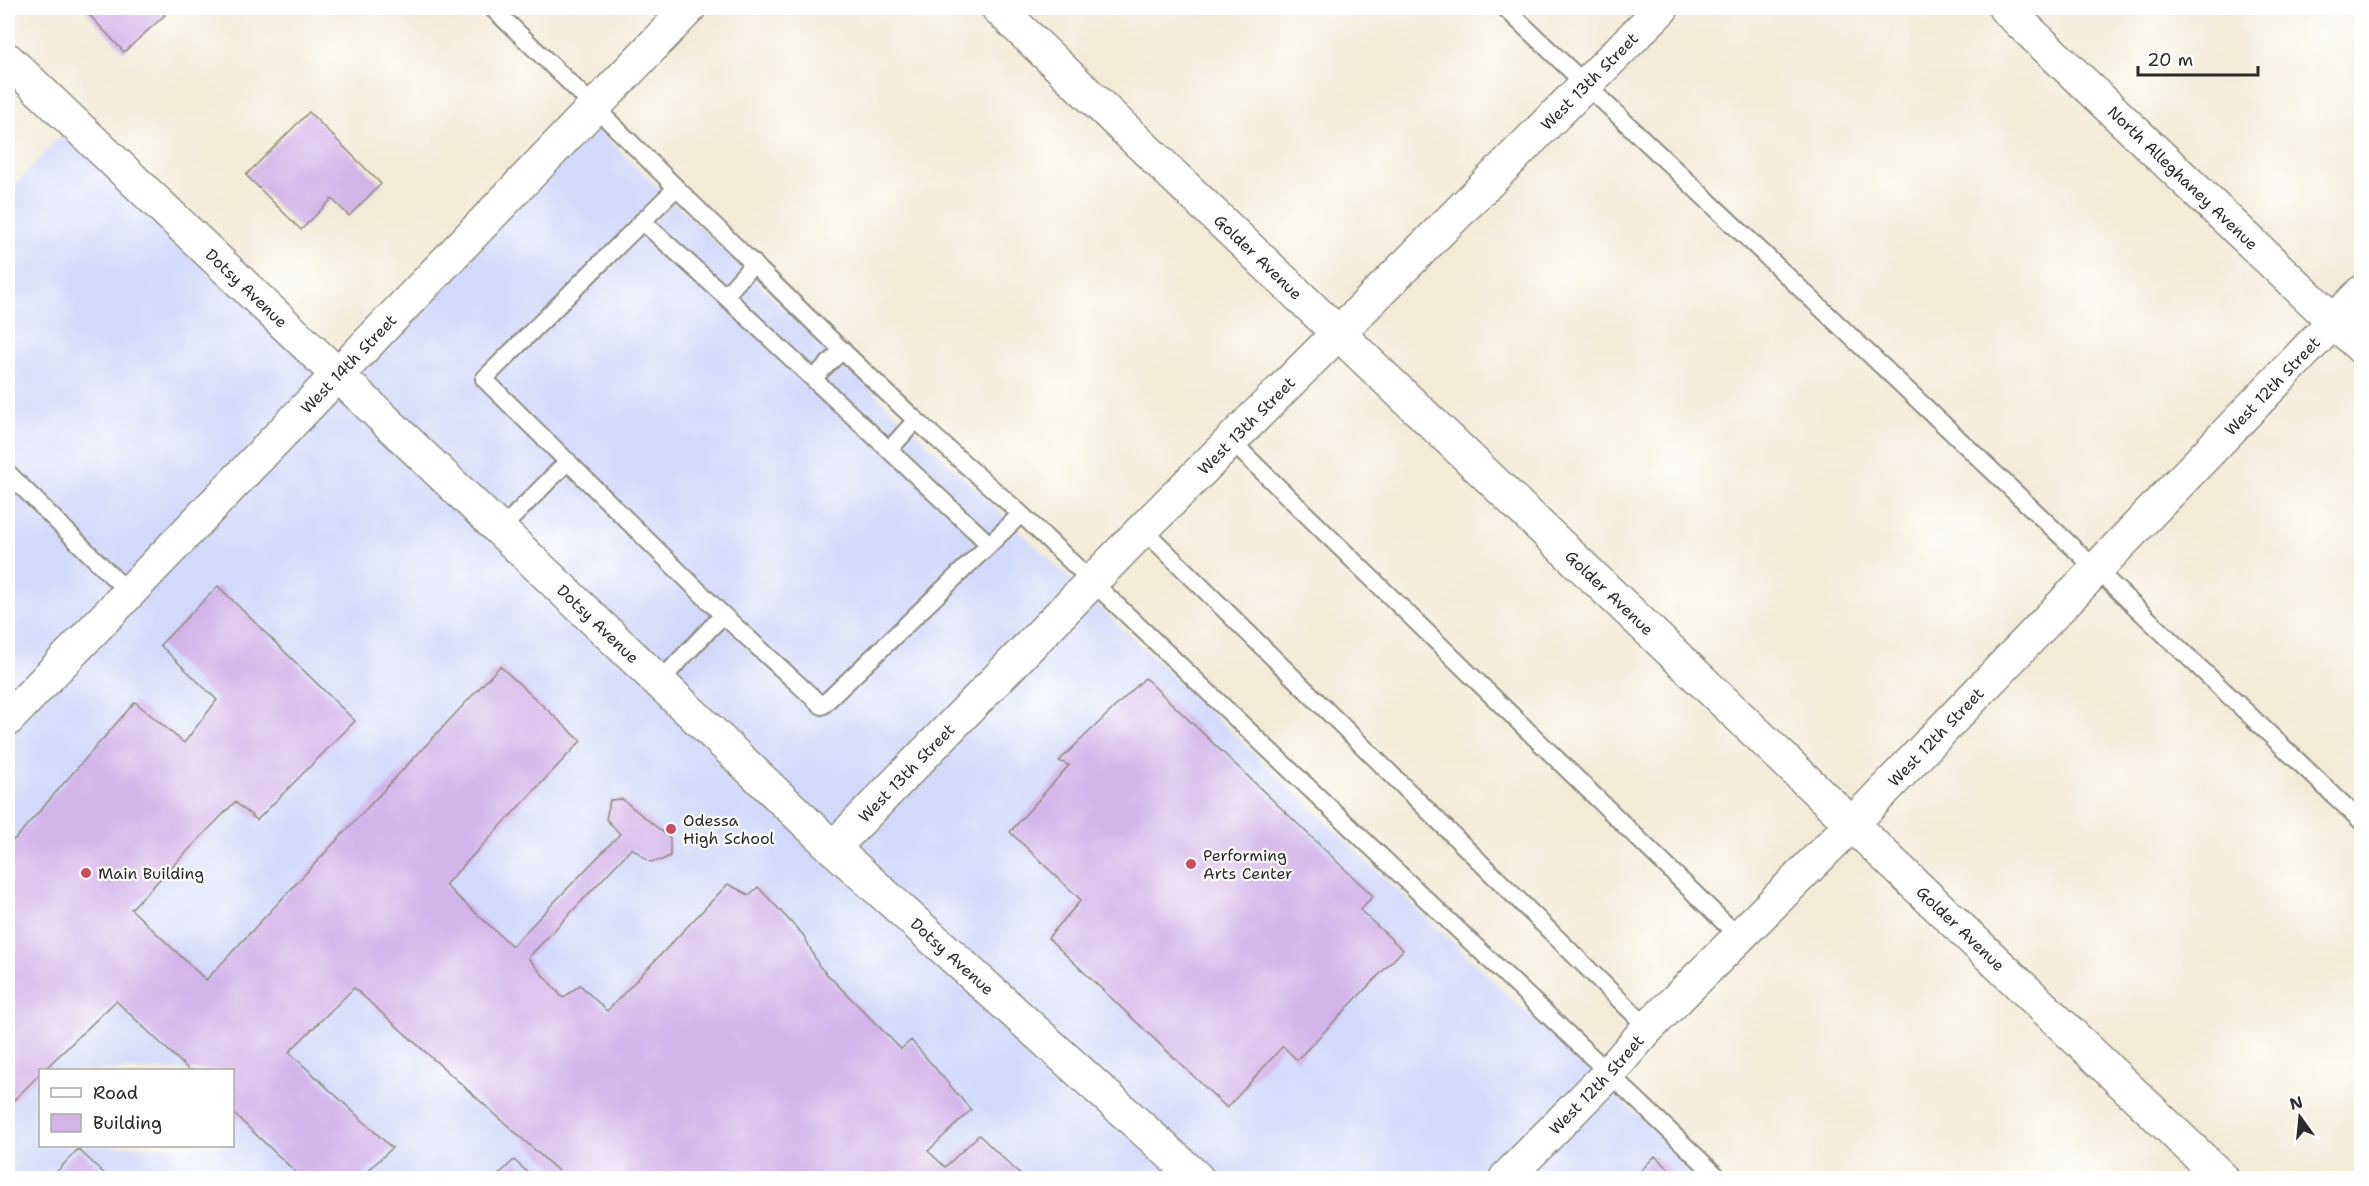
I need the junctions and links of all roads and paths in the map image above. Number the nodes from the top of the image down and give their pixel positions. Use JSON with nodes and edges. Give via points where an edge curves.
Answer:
{"nodes":[{"id":1,"x":492,"y":8,"type":"edge"},
{"id":2,"x":689,"y":8,"type":"edge"},
{"id":3,"x":998,"y":8,"type":"edge"},
{"id":4,"x":1505,"y":8,"type":"edge"},
{"id":5,"x":1662,"y":8,"type":"edge"},
{"id":6,"x":2005,"y":8,"type":"edge"},
{"id":7,"x":8,"y":60,"type":"edge"},
{"id":8,"x":1585,"y":85,"type":"junction"},
{"id":9,"x":595,"y":105,"type":"junction"},
{"id":10,"x":676,"y":188,"type":"junction"},
{"id":11,"x":642,"y":221,"type":"junction"},
{"id":12,"x":754,"y":263,"type":"junction"},
{"id":13,"x":2361,"y":292,"type":"edge"},
{"id":14,"x":725,"y":296,"type":"junction"},
{"id":15,"x":2333,"y":321,"type":"junction"},
{"id":16,"x":1338,"y":334,"type":"junction"},
{"id":17,"x":2361,"y":348,"type":"edge"},
{"id":18,"x":843,"y":350,"type":"junction"},
{"id":19,"x":338,"y":375,"type":"junction"},
{"id":20,"x":813,"y":378,"type":"junction"},
{"id":21,"x":916,"y":420,"type":"junction"},
{"id":22,"x":1231,"y":441,"type":"junction"},
{"id":23,"x":889,"y":450,"type":"junction"},
{"id":24,"x":568,"y":461,"type":"junction"},
{"id":25,"x":8,"y":473,"type":"edge"},
{"id":26,"x":1021,"y":514,"type":"junction"},
{"id":27,"x":1143,"y":529,"type":"junction"},
{"id":28,"x":500,"y":530,"type":"junction"},
{"id":29,"x":989,"y":544,"type":"junction"},
{"id":30,"x":2096,"y":570,"type":"junction"},
{"id":31,"x":1091,"y":582,"type":"junction"},
{"id":32,"x":129,"y":593,"type":"junction"},
{"id":33,"x":723,"y":615,"type":"junction"},
{"id":34,"x":658,"y":682,"type":"junction"},
{"id":35,"x":8,"y":719,"type":"edge"},
{"id":36,"x":2361,"y":822,"type":"edge"},
{"id":37,"x":1852,"y":824,"type":"junction"},
{"id":38,"x":833,"y":848,"type":"junction"},
{"id":39,"x":1739,"y":937,"type":"junction"},
{"id":40,"x":1648,"y":1028,"type":"junction"},
{"id":41,"x":1608,"y":1074,"type":"junction"},
{"id":42,"x":1197,"y":1179,"type":"edge"},
{"id":43,"x":1506,"y":1179,"type":"edge"},
{"id":44,"x":1719,"y":1179,"type":"edge"},
{"id":45,"x":2222,"y":1179,"type":"edge"}],
"edges":[{"from":1,"to":9,"type":"lane"},
{"from":2,"to":9,"type":"street","name":"West 14th Street"},
{"from":3,"to":16,"type":"street","name":"Golder Avenue"},
{"from":4,"to":8,"type":"lane"},
{"from":5,"to":8,"type":"street","name":"West 13th Street"},
{"from":6,"to":15,"type":"street","name":"North Alleghaney Avenue"},
{"from":7,"to":19,"type":"street","name":"Dotsy Avenue"},
{"from":8,"to":16,"type":"street","name":"West 13th Street"},
{"from":8,"to":30,"type":"lane"},
{"from":9,"to":10,"type":"lane"},
{"from":9,"to":19,"type":"street","name":"West 14th Street"},
{"from":10,"to":11,"type":"lane"},
{"from":10,"to":12,"type":"lane"},
{"from":11,"to":14,"type":"lane"},
{"from":11,"to":24,"type":"lane","via":[[484,379]]},
{"from":12,"to":14,"type":"lane"},
{"from":12,"to":18,"type":"lane"},
{"from":13,"to":15,"type":"street","name":"West 12th Street"},
{"from":14,"to":20,"type":"lane"},
{"from":15,"to":17,"type":"street","name":"North Alleghaney Avenue"},
{"from":15,"to":30,"type":"street","name":"West 12th Street"},
{"from":16,"to":22,"type":"street","name":"West 13th Street"},
{"from":16,"to":37,"type":"street","name":"Golder Avenue"},
{"from":18,"to":20,"type":"lane"},
{"from":18,"to":21,"type":"lane"},
{"from":19,"to":28,"type":"street","name":"Dotsy Avenue"},
{"from":19,"to":32,"type":"street","name":"West 14th Street"},
{"from":20,"to":23,"type":"lane"},
{"from":21,"to":23,"type":"lane"},
{"from":21,"to":26,"type":"lane"},
{"from":22,"to":27,"type":"street","name":"West 13th Street"},
{"from":22,"to":39,"type":"lane"},
{"from":23,"to":29,"type":"lane"},
{"from":24,"to":28,"type":"lane"},
{"from":24,"to":33,"type":"lane"},
{"from":25,"to":32,"type":"lane"},
{"from":26,"to":29,"type":"lane"},
{"from":26,"to":31,"type":"lane"},
{"from":27,"to":31,"type":"street","name":"West 13th Street"},
{"from":27,"to":40,"type":"lane"},
{"from":28,"to":34,"type":"street","name":"Dotsy Avenue"},
{"from":29,"to":33,"type":"lane","via":[[822,706]]},
{"from":30,"to":36,"type":"lane"},
{"from":30,"to":37,"type":"street","name":"West 12th Street"},
{"from":31,"to":38,"type":"street","name":"West 13th Street"},
{"from":31,"to":41,"type":"lane"},
{"from":32,"to":35,"type":"street","name":"West 14th Street"},
{"from":33,"to":34,"type":"lane"},
{"from":34,"to":38,"type":"street","name":"Dotsy Avenue"},
{"from":37,"to":39,"type":"street","name":"West 12th Street"},
{"from":37,"to":45,"type":"street","name":"Golder Avenue"},
{"from":38,"to":42,"type":"street","name":"Dotsy Avenue"},
{"from":39,"to":40,"type":"street","name":"West 12th Street"},
{"from":40,"to":41,"type":"street","name":"West 12th Street"},
{"from":41,"to":43,"type":"street","name":"West 12th Street"},
{"from":41,"to":44,"type":"lane"}]}
